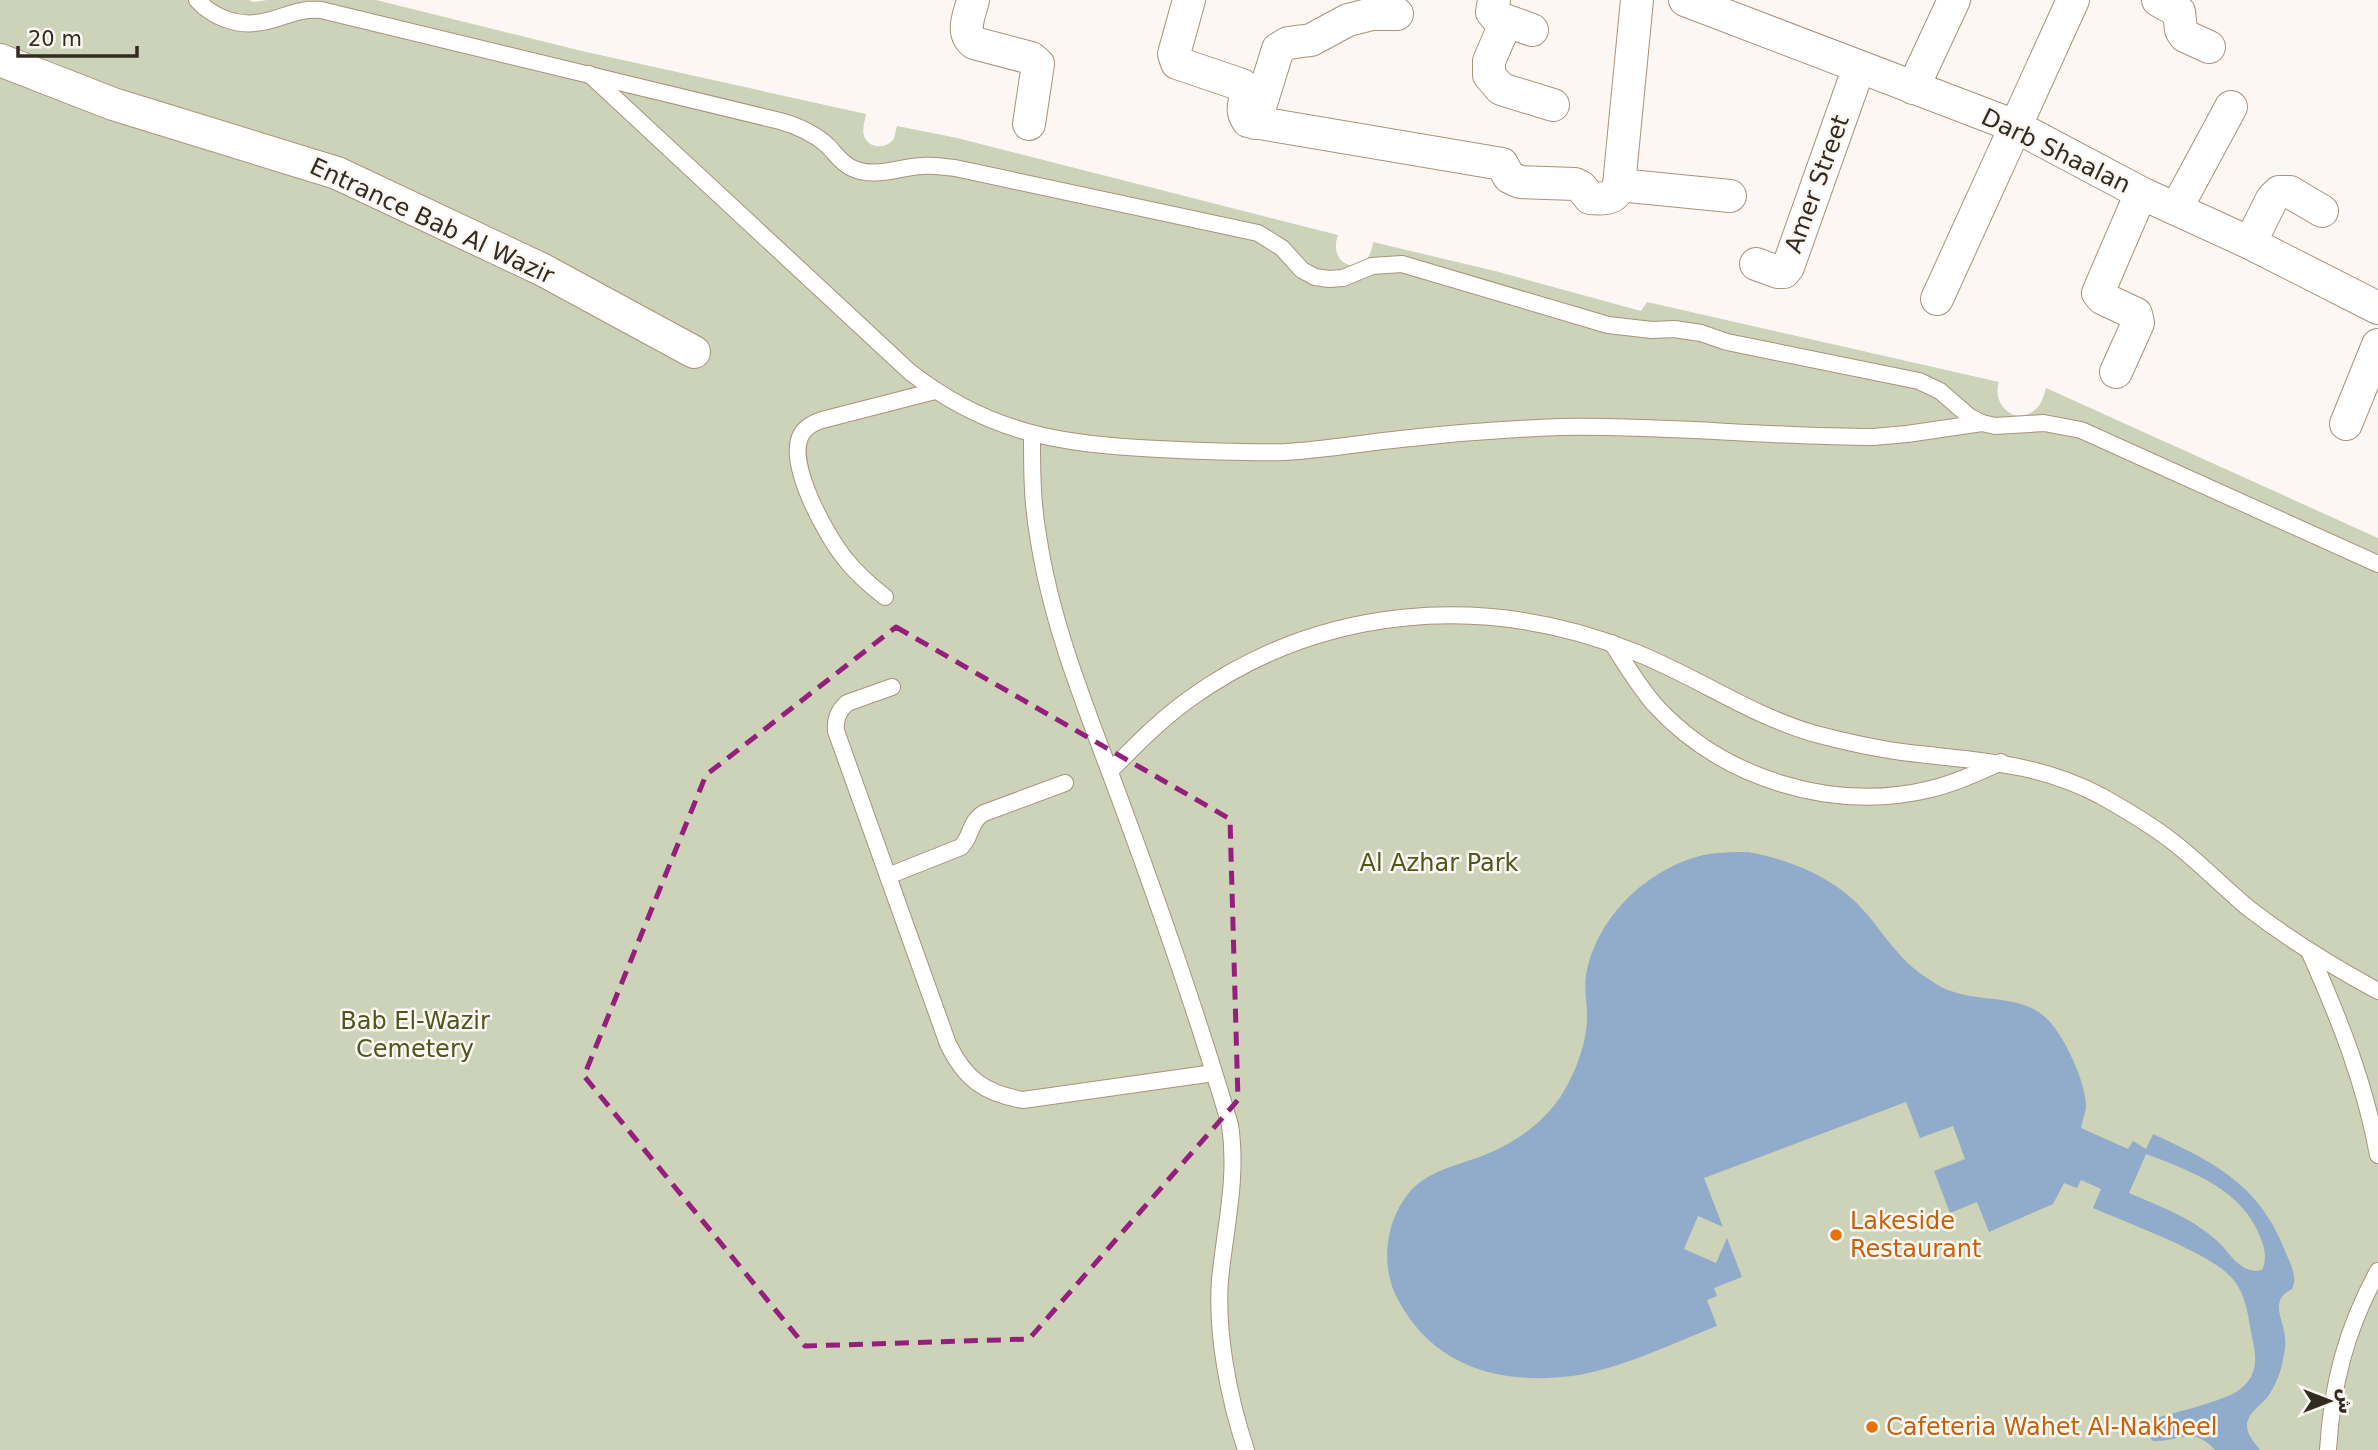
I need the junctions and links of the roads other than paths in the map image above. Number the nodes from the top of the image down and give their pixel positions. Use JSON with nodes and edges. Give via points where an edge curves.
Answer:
{"nodes":[{"id":1,"x":197,"y":0,"type":"edge"},
{"id":2,"x":973,"y":0,"type":"edge"},
{"id":3,"x":1189,"y":0,"type":"edge"},
{"id":4,"x":1636,"y":0,"type":"edge"},
{"id":5,"x":1685,"y":0,"type":"edge"},
{"id":6,"x":1954,"y":0,"type":"edge"},
{"id":7,"x":2158,"y":0,"type":"edge"},
{"id":8,"x":2065,"y":2,"type":"edge"},
{"id":9,"x":1396,"y":14,"type":"dead end"},
{"id":10,"x":1511,"y":17,"type":"edge"},
{"id":11,"x":2209,"y":47,"type":"dead end"},
{"id":12,"x":0,"y":60,"type":"edge"},
{"id":13,"x":1859,"y":67,"type":"junction"},
{"id":14,"x":587,"y":73,"type":"junction"},
{"id":15,"x":1913,"y":88,"type":"junction"},
{"id":16,"x":1553,"y":106,"type":"dead end"},
{"id":17,"x":2231,"y":107,"type":"dead end"},
{"id":18,"x":1255,"y":123,"type":"junction"},
{"id":19,"x":1029,"y":124,"type":"dead end"},
{"id":20,"x":2015,"y":126,"type":"junction"},
{"id":21,"x":1619,"y":185,"type":"junction"},
{"id":22,"x":2141,"y":193,"type":"junction"},
{"id":23,"x":1730,"y":196,"type":"dead end"},
{"id":24,"x":2176,"y":209,"type":"junction"},
{"id":25,"x":2322,"y":211,"type":"dead end"},
{"id":26,"x":2250,"y":243,"type":"junction"},
{"id":27,"x":1756,"y":264,"type":"dead end"},
{"id":28,"x":1937,"y":299,"type":"dead end"},
{"id":29,"x":2378,"y":308,"type":"edge"},
{"id":30,"x":2378,"y":345,"type":"edge"},
{"id":31,"x":694,"y":352,"type":"dead end"},
{"id":32,"x":2116,"y":372,"type":"dead end"},
{"id":33,"x":935,"y":391,"type":"junction"},
{"id":34,"x":1982,"y":423,"type":"junction"},
{"id":35,"x":2346,"y":424,"type":"dead end"},
{"id":36,"x":1032,"y":434,"type":"junction"},
{"id":37,"x":2378,"y":565,"type":"edge"},
{"id":38,"x":885,"y":597,"type":"dead end"},
{"id":39,"x":1612,"y":643,"type":"junction"},
{"id":40,"x":892,"y":687,"type":"dead end"},
{"id":41,"x":2001,"y":762,"type":"junction"},
{"id":42,"x":1110,"y":771,"type":"junction"},
{"id":43,"x":1065,"y":783,"type":"dead end"},
{"id":44,"x":888,"y":876,"type":"junction"},
{"id":45,"x":2309,"y":951,"type":"junction"},
{"id":46,"x":2378,"y":991,"type":"edge"},
{"id":47,"x":1214,"y":1073,"type":"junction"},
{"id":48,"x":2378,"y":1156,"type":"edge"},
{"id":49,"x":2378,"y":1271,"type":"edge"},
{"id":50,"x":1245,"y":1450,"type":"edge"},
{"id":51,"x":2328,"y":1450,"type":"edge"}],
"edges":[{"from":1,"to":14,"type":"lane","via":[[215,15],[245,23],[294,11],[321,10]]},
{"from":2,"to":19,"type":"street","via":[[968,38],[1038,64]]},
{"from":3,"to":18,"type":"street","via":[[1174,54],[1179,66],[1242,85],[1247,94],[1244,115]]},
{"from":4,"to":21,"type":"street"},
{"from":5,"to":13,"type":"street","name":"Darb Shaalan"},
{"from":6,"to":15,"type":"street"},
{"from":7,"to":11,"type":"street","via":[[2179,12],[2185,36]]},
{"from":8,"to":20,"type":"street"},
{"from":9,"to":18,"type":"street","via":[[1348,20],[1278,50]]},
{"from":10,"to":16,"type":"street","via":[[1489,61],[1489,75],[1502,89]]},
{"from":12,"to":31,"type":"street","name":"Entrance Bab Al Wazir","via":[[113,104],[337,173],[543,270]]},
{"from":13,"to":15,"type":"street","name":"Darb Shaalan"},
{"from":13,"to":27,"type":"street","name":"Amer Street","via":[[1788,267],[1778,272]]},
{"from":14,"to":33,"type":"lane","via":[[888,354]]},
{"from":14,"to":34,"type":"lane","via":[[797,126],[813,134],[840,160],[865,173],[924,166],[955,169],[1258,233],[1315,277],[1343,278],[1372,266],[1402,264],[1608,325],[1701,333],[1919,381]]},
{"from":15,"to":20,"type":"street","name":"Darb Shaalan"},
{"from":17,"to":24,"type":"street"},
{"from":18,"to":21,"type":"street","via":[[1502,164],[1509,177],[1520,182],[1575,184],[1590,198],[1612,197]]},
{"from":20,"to":22,"type":"street","name":"Darb Shaalan"},
{"from":20,"to":28,"type":"street"},
{"from":21,"to":23,"type":"street"},
{"from":22,"to":24,"type":"street","name":"Darb Shaalan"},
{"from":22,"to":32,"type":"street","via":[[2098,293],[2138,318]]},
{"from":24,"to":26,"type":"street","name":"Darb Shaalan"},
{"from":25,"to":26,"type":"street","via":[[2290,192],[2279,192]]},
{"from":26,"to":29,"type":"street","name":"Darb Shaalan"},
{"from":30,"to":35,"type":"street"},
{"from":33,"to":36,"type":"lane","via":[[985,419]]},
{"from":33,"to":38,"type":"lane","via":[[810,424],[798,443],[807,489],[829,536],[863,579]]},
{"from":34,"to":36,"type":"lane","via":[[1873,437],[1560,427],[1285,452],[1080,444]]},
{"from":34,"to":37,"type":"lane","via":[[2044,423],[2081,430]]},
{"from":36,"to":42,"type":"lane","via":[[1037,534],[1046,582]]},
{"from":39,"to":41,"type":"lane","via":[[1809,732],[1903,752]]},
{"from":39,"to":41,"type":"lane","via":[[1655,705],[1683,731],[1746,771],[1788,786],[1829,794],[1893,795],[1967,778]]},
{"from":39,"to":42,"type":"lane","via":[[1486,617],[1393,617],[1351,625],[1290,644],[1233,671],[1147,733]]},
{"from":40,"to":44,"type":"lane","via":[[847,704],[835,723]]},
{"from":41,"to":45,"type":"lane","via":[[2049,775],[2137,816]]},
{"from":42,"to":47,"type":"lane"},
{"from":43,"to":44,"type":"lane","via":[[984,813],[974,821],[961,847]]},
{"from":44,"to":47,"type":"lane","via":[[948,1044],[957,1062],[985,1089],[1023,1100]]},
{"from":45,"to":46,"type":"lane"},
{"from":45,"to":48,"type":"lane","via":[[2357,1066]]},
{"from":47,"to":50,"type":"lane","via":[[1230,1125],[1234,1161],[1220,1284],[1222,1335],[1228,1386]]},
{"from":49,"to":51,"type":"lane","via":[[2349,1331],[2329,1420]]}]}
